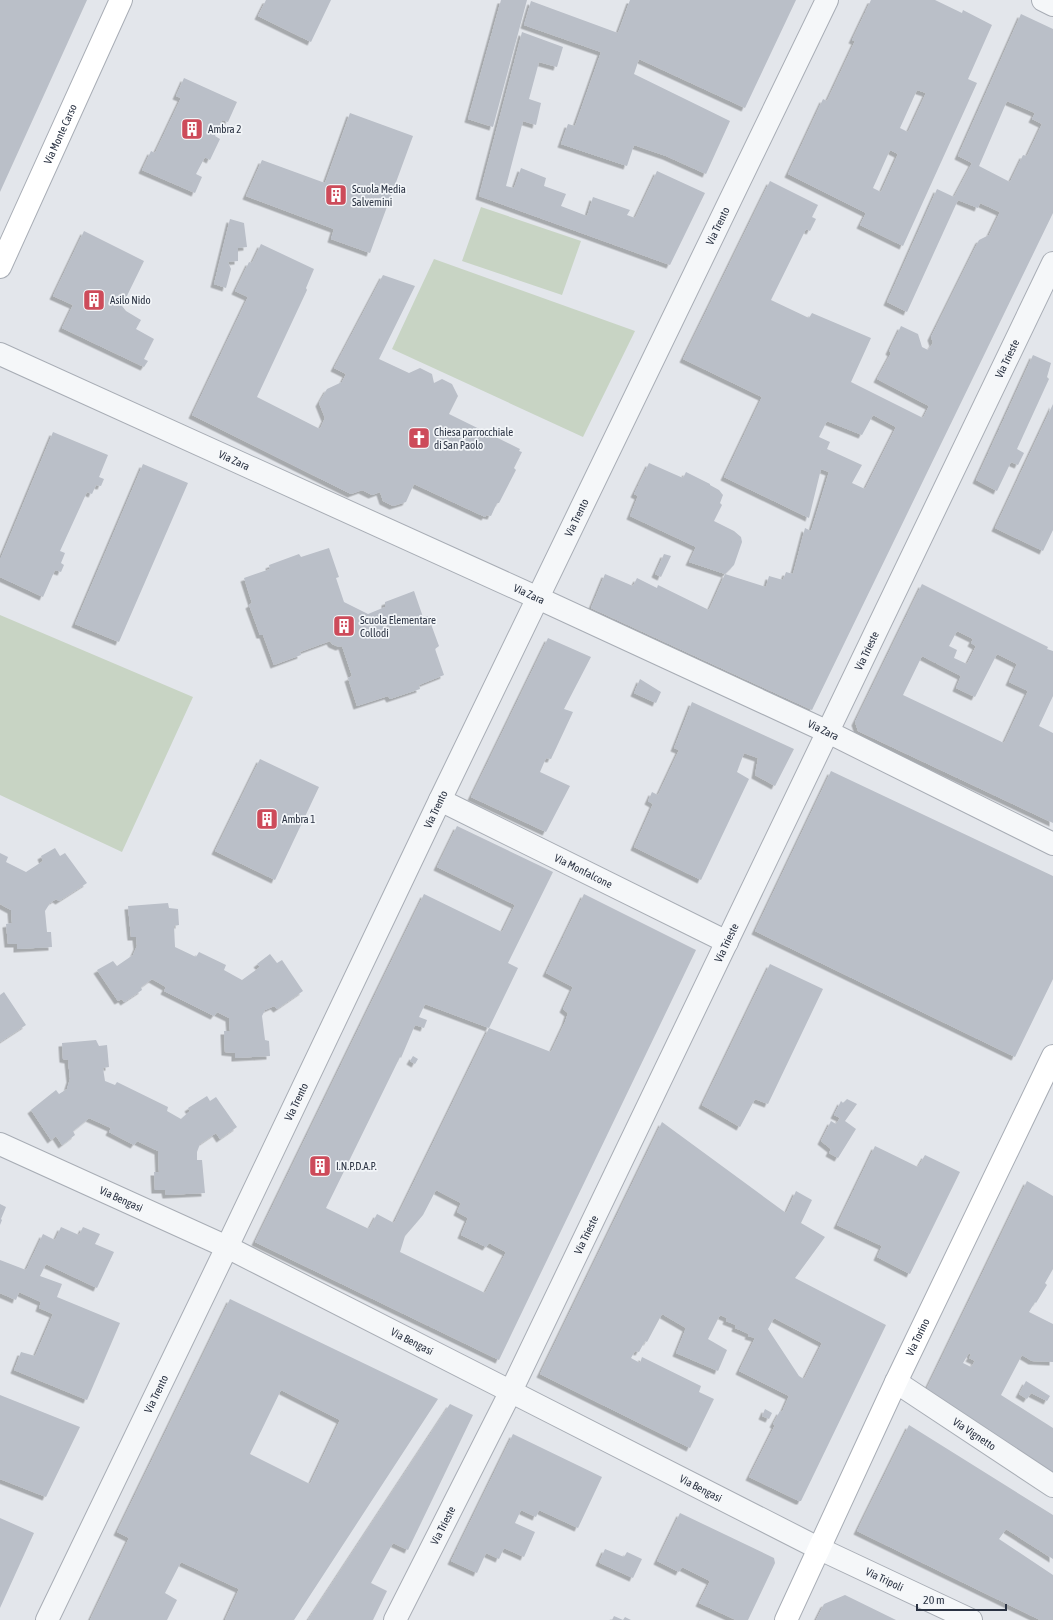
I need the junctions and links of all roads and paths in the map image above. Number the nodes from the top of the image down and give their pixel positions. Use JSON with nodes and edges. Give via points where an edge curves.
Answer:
{"nodes":[{"id":1,"x":121,"y":0,"type":"edge"},
{"id":2,"x":827,"y":0,"type":"edge"},
{"id":3,"x":1043,"y":0,"type":"edge"},
{"id":4,"x":1053,"y":5,"type":"edge"},
{"id":5,"x":1053,"y":263,"type":"edge"},
{"id":6,"x":0,"y":267,"type":"edge"},
{"id":7,"x":0,"y":354,"type":"edge"},
{"id":8,"x":538,"y":598,"type":"junction"},
{"id":9,"x":828,"y":732,"type":"junction"},
{"id":10,"x":440,"y":800,"type":"junction"},
{"id":11,"x":1053,"y":844,"type":"edge"},
{"id":12,"x":727,"y":942,"type":"junction"},
{"id":13,"x":1053,"y":1056,"type":"edge"},
{"id":14,"x":0,"y":1144,"type":"edge"},
{"id":15,"x":227,"y":1247,"type":"junction"},
{"id":16,"x":896,"y":1382,"type":"junction"},
{"id":17,"x":510,"y":1391,"type":"junction"},
{"id":18,"x":1053,"y":1486,"type":"edge"},
{"id":19,"x":820,"y":1549,"type":"junction"},
{"id":20,"x":47,"y":1620,"type":"edge"},
{"id":21,"x":395,"y":1620,"type":"edge"},
{"id":22,"x":786,"y":1620,"type":"edge"},
{"id":23,"x":971,"y":1620,"type":"edge"}],
"edges":[{"from":1,"to":6,"type":"street","name":"Via Monte Carso"},
{"from":2,"to":8,"type":"street","name":"Via Trento"},
{"from":3,"to":4,"type":"street"},
{"from":5,"to":9,"type":"street","name":"Via Trieste"},
{"from":7,"to":8,"type":"street","name":"Via Zara"},
{"from":8,"to":9,"type":"street","name":"Via Zara"},
{"from":8,"to":10,"type":"street","name":"Via Trento"},
{"from":9,"to":11,"type":"street","name":"Via Zara"},
{"from":9,"to":12,"type":"street","name":"Via Trieste"},
{"from":10,"to":12,"type":"street","name":"Via Monfalcone"},
{"from":10,"to":15,"type":"street","name":"Via Trento"},
{"from":12,"to":17,"type":"street","name":"Via Trieste"},
{"from":13,"to":16,"type":"street","name":"Via Torino"},
{"from":14,"to":15,"type":"street","name":"Via Bengasi"},
{"from":15,"to":17,"type":"street","name":"Via Bengasi"},
{"from":15,"to":20,"type":"street","name":"Via Trento"},
{"from":16,"to":18,"type":"street","name":"Via Vignetto"},
{"from":16,"to":19,"type":"street","name":"Via Torino"},
{"from":17,"to":19,"type":"street","name":"Via Bengasi"},
{"from":17,"to":21,"type":"street","name":"Via Trieste"},
{"from":19,"to":22,"type":"street","name":"Via Torino"},
{"from":19,"to":23,"type":"street","name":"Via Tripoli"}]}
